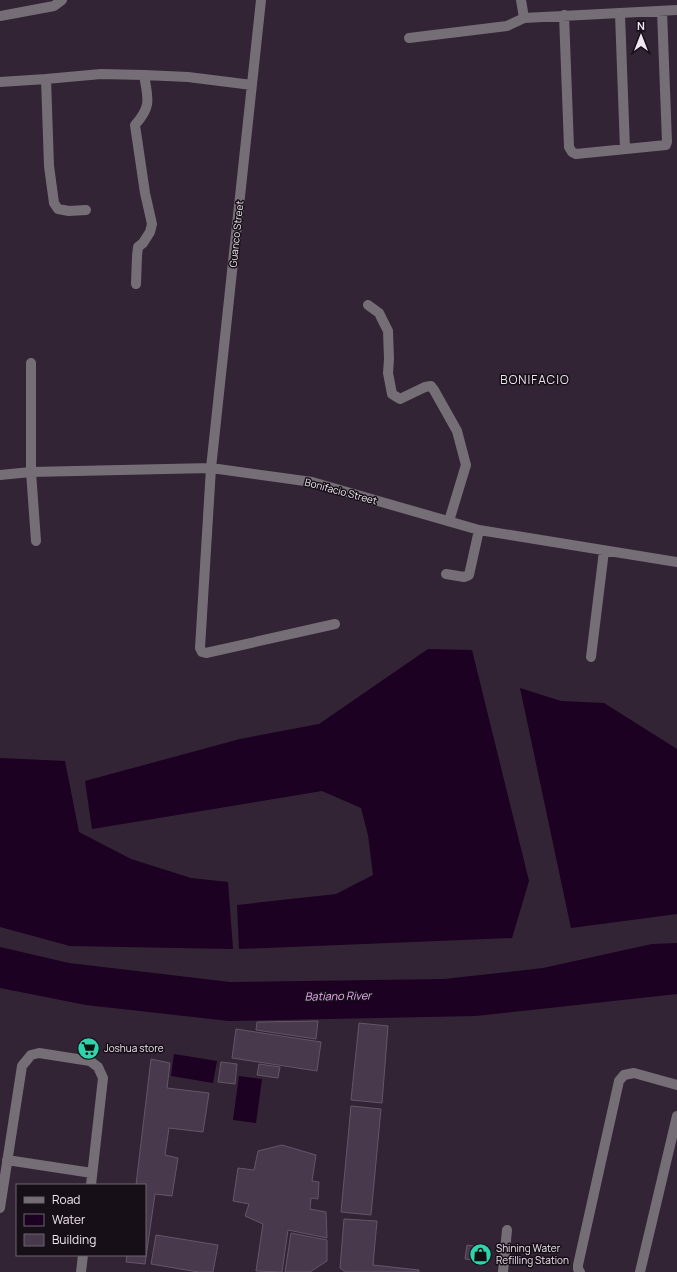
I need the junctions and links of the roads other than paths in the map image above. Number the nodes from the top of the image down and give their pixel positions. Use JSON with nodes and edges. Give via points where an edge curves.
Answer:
{"nodes":[{"id":1,"x":62,"y":0,"type":"edge"},
{"id":2,"x":261,"y":0,"type":"edge"},
{"id":3,"x":522,"y":0,"type":"edge"},
{"id":4,"x":677,"y":10,"type":"edge"},
{"id":5,"x":662,"y":11,"type":"junction"},
{"id":6,"x":620,"y":14,"type":"junction"},
{"id":7,"x":0,"y":16,"type":"edge"},
{"id":8,"x":564,"y":16,"type":"junction"},
{"id":9,"x":524,"y":18,"type":"junction"},
{"id":10,"x":409,"y":38,"type":"dead end"},
{"id":11,"x":144,"y":75,"type":"junction"},
{"id":12,"x":46,"y":79,"type":"junction"},
{"id":13,"x":0,"y":82,"type":"edge"},
{"id":14,"x":252,"y":85,"type":"junction"},
{"id":15,"x":625,"y":149,"type":"junction"},
{"id":16,"x":86,"y":210,"type":"dead end"},
{"id":17,"x":136,"y":284,"type":"dead end"},
{"id":18,"x":368,"y":305,"type":"dead end"},
{"id":19,"x":31,"y":363,"type":"dead end"},
{"id":20,"x":211,"y":468,"type":"junction"},
{"id":21,"x":31,"y":472,"type":"junction"},
{"id":22,"x":0,"y":475,"type":"edge"},
{"id":23,"x":449,"y":521,"type":"junction"},
{"id":24,"x":479,"y":530,"type":"junction"},
{"id":25,"x":36,"y":541,"type":"dead end"},
{"id":26,"x":604,"y":551,"type":"junction"},
{"id":27,"x":677,"y":562,"type":"edge"},
{"id":28,"x":446,"y":574,"type":"dead end"},
{"id":29,"x":335,"y":624,"type":"dead end"},
{"id":30,"x":591,"y":657,"type":"dead end"},
{"id":31,"x":677,"y":1085,"type":"edge"},
{"id":32,"x":677,"y":1116,"type":"edge"},
{"id":33,"x":674,"y":1139,"type":"edge"},
{"id":34,"x":8,"y":1160,"type":"junction"},
{"id":35,"x":92,"y":1173,"type":"junction"},
{"id":36,"x":91,"y":1184,"type":"edge"},
{"id":37,"x":0,"y":1208,"type":"edge"},
{"id":38,"x":507,"y":1230,"type":"dead end"},
{"id":39,"x":83,"y":1256,"type":"edge"},
{"id":40,"x":81,"y":1272,"type":"edge"},
{"id":41,"x":503,"y":1272,"type":"edge"},
{"id":42,"x":580,"y":1272,"type":"edge"},
{"id":43,"x":640,"y":1272,"type":"edge"}],
"edges":[{"from":1,"to":7,"type":"street","via":[[54,6]]},
{"from":2,"to":14,"type":"street","name":"Guanco Street"},
{"from":3,"to":9,"type":"street"},
{"from":4,"to":5,"type":"street"},
{"from":5,"to":6,"type":"street"},
{"from":5,"to":15,"type":"street","via":[[666,144]]},
{"from":6,"to":8,"type":"street"},
{"from":6,"to":15,"type":"street"},
{"from":8,"to":9,"type":"street"},
{"from":8,"to":15,"type":"street","via":[[572,152],[576,154]]},
{"from":9,"to":10,"type":"street","via":[[506,26]]},
{"from":11,"to":12,"type":"street","via":[[101,74]]},
{"from":11,"to":14,"type":"street","via":[[188,77]]},
{"from":11,"to":17,"type":"street","via":[[149,101],[144,115],[135,125],[152,224],[150,232],[138,247]]},
{"from":12,"to":13,"type":"street"},
{"from":12,"to":16,"type":"street","via":[[49,166],[54,203],[58,209]]},
{"from":14,"to":20,"type":"street","name":"Guanco Street"},
{"from":18,"to":23,"type":"street","via":[[379,313],[388,331],[388,373],[392,394],[400,399],[430,386],[456,431],[466,464]]},
{"from":19,"to":21,"type":"street"},
{"from":20,"to":21,"type":"street","name":"Bonifacio Street"},
{"from":20,"to":23,"type":"street","name":"Bonifacio Street","via":[[312,482]]},
{"from":20,"to":29,"type":"street","name":"Guanco Street","via":[[200,648],[202,652]]},
{"from":21,"to":22,"type":"street","name":"Bonifacio Street"},
{"from":21,"to":25,"type":"street"},
{"from":23,"to":24,"type":"street","name":"Bonifacio Street"},
{"from":24,"to":26,"type":"street","name":"Bonifacio Street"},
{"from":24,"to":28,"type":"street","via":[[469,575],[464,577]]},
{"from":26,"to":27,"type":"street","name":"Bonifacio Street"},
{"from":26,"to":30,"type":"street"},
{"from":31,"to":42,"type":"street","via":[[634,1073],[624,1075],[619,1081],[578,1265]]},
{"from":32,"to":33,"type":"street"},
{"from":33,"to":43,"type":"street"},
{"from":34,"to":35,"type":"street"},
{"from":34,"to":35,"type":"street","via":[[22,1066],[30,1055],[39,1053],[90,1061],[98,1067],[103,1078]]},
{"from":34,"to":37,"type":"street"},
{"from":35,"to":36,"type":"street"},
{"from":38,"to":41,"type":"street"},
{"from":39,"to":40,"type":"street"}]}
